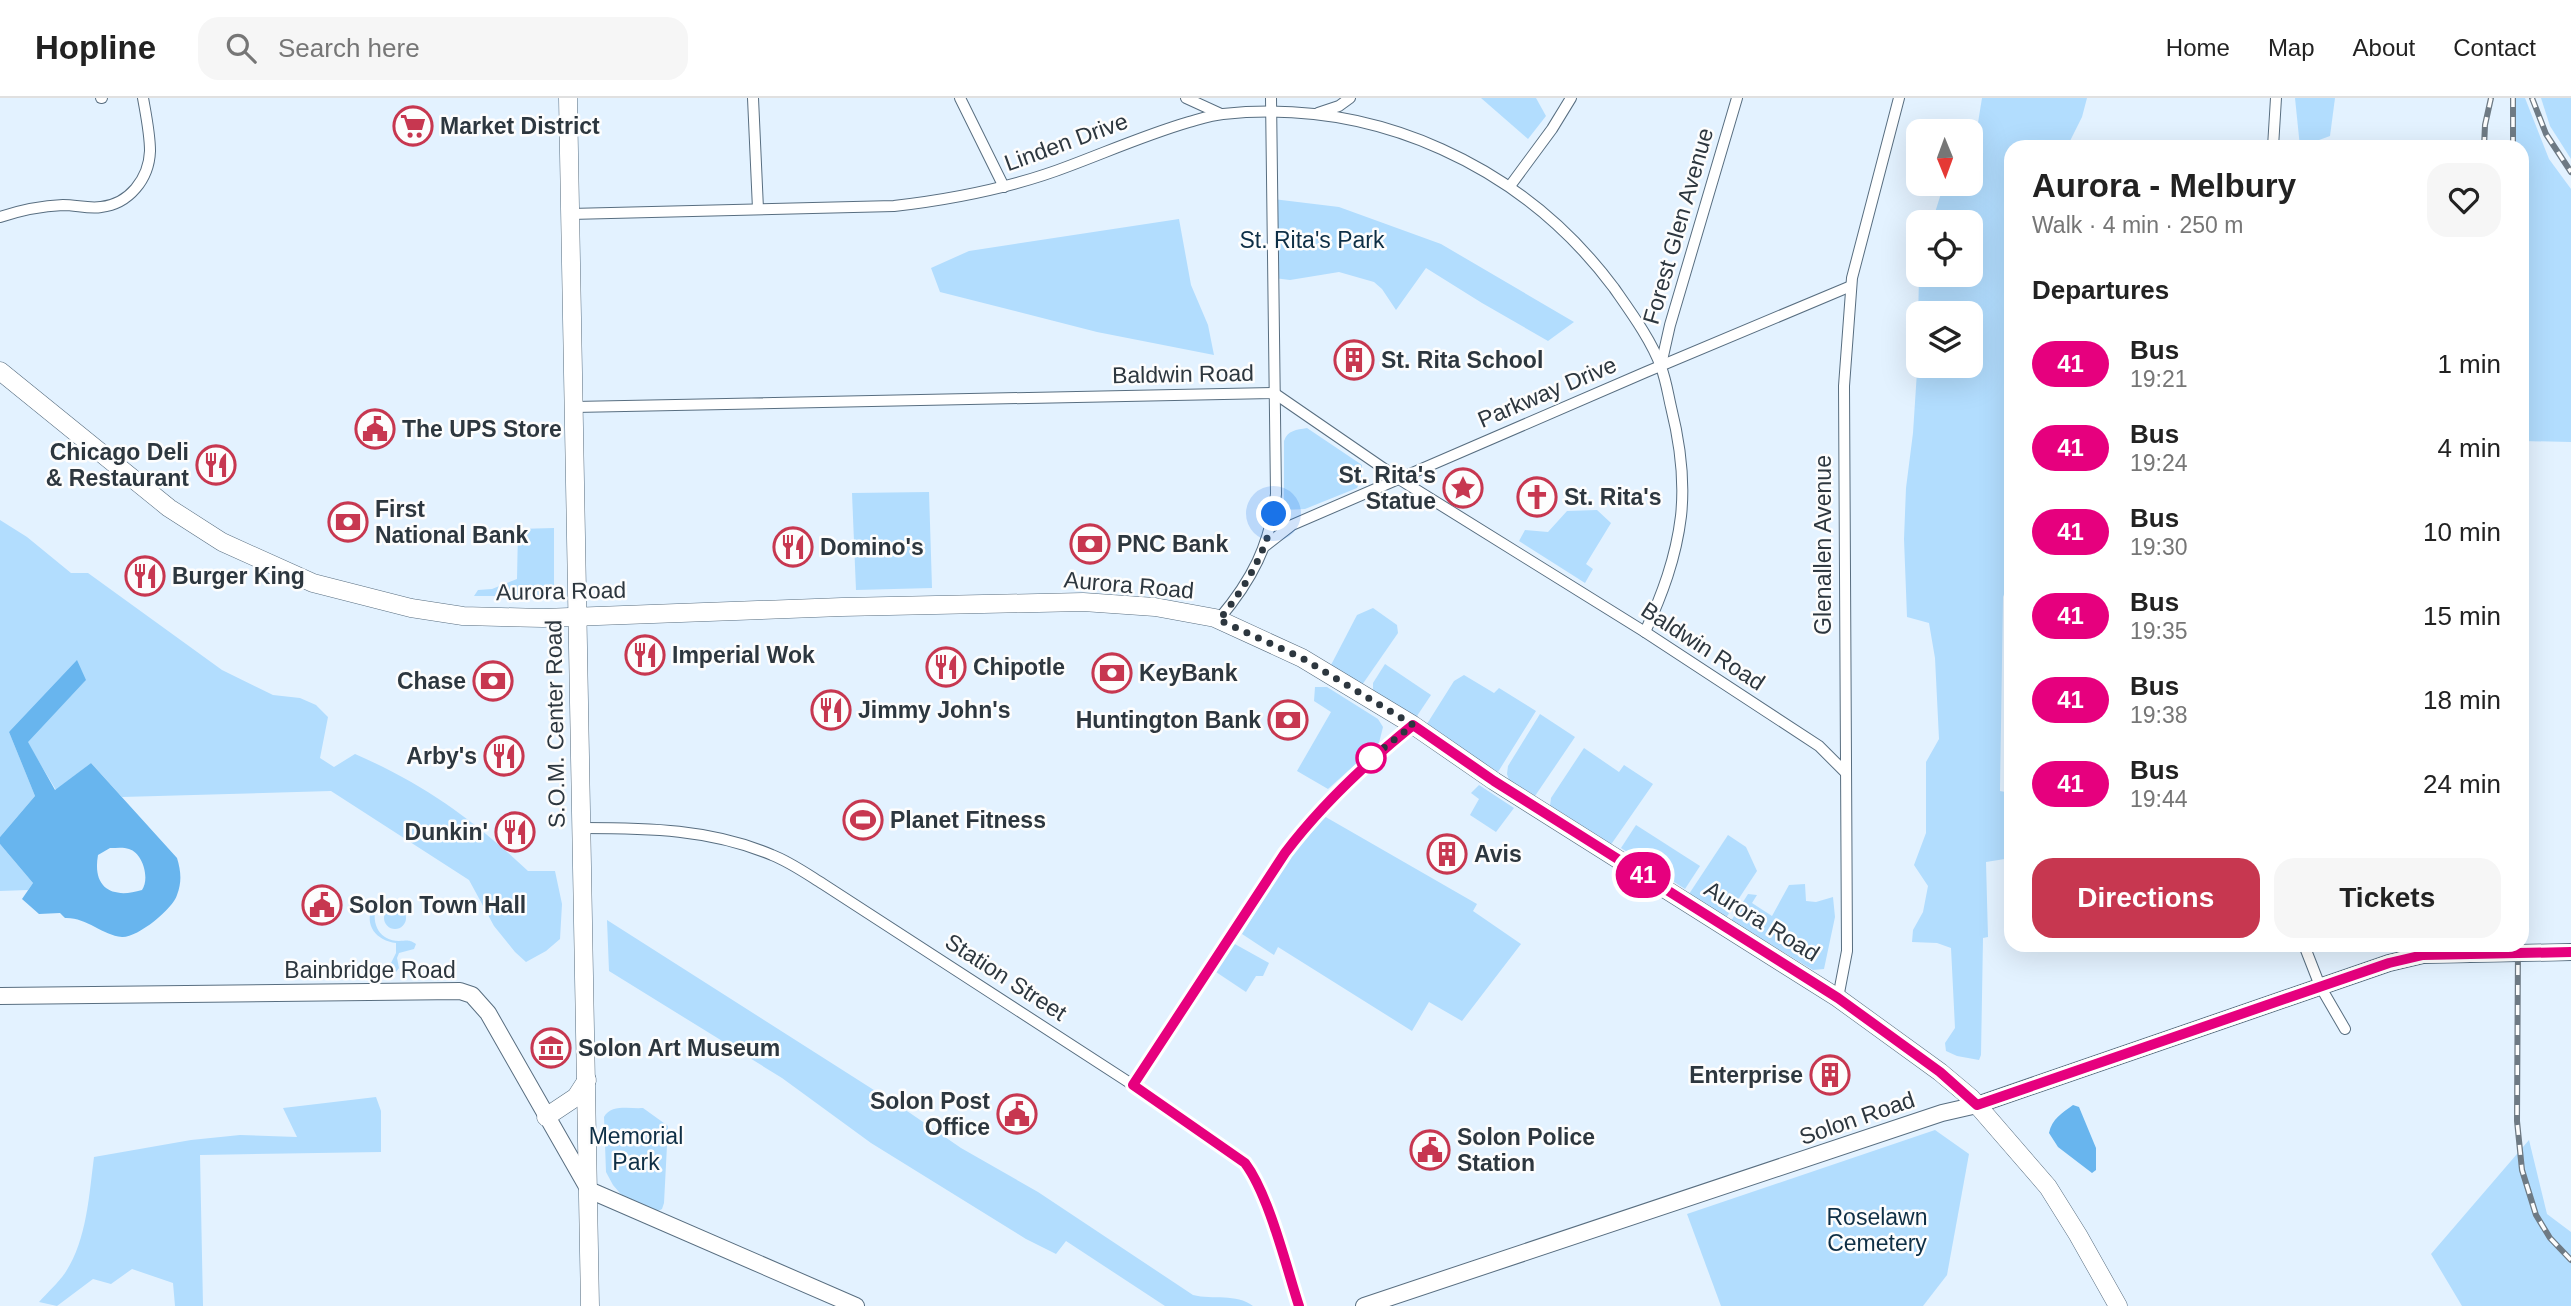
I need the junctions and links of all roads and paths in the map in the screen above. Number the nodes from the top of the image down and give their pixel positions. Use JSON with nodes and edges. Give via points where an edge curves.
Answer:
{"nodes":[{"id":1,"x":143,"y":98,"type":"edge"},
{"id":2,"x":568,"y":98,"type":"edge"},
{"id":3,"x":753,"y":98,"type":"edge"},
{"id":4,"x":960,"y":98,"type":"edge"},
{"id":5,"x":1186,"y":98,"type":"edge"},
{"id":6,"x":1271,"y":98,"type":"edge"},
{"id":7,"x":1350,"y":98,"type":"edge"},
{"id":8,"x":1571,"y":98,"type":"edge"},
{"id":9,"x":1737,"y":98,"type":"edge"},
{"id":10,"x":1899,"y":98,"type":"edge"},
{"id":11,"x":2276,"y":98,"type":"edge"},
{"id":12,"x":1271,"y":113,"type":"junction"},
{"id":13,"x":1221,"y":114,"type":"junction"},
{"id":14,"x":1312,"y":115,"type":"junction"},
{"id":15,"x":2273,"y":140,"type":"edge"},
{"id":16,"x":1510,"y":186,"type":"junction"},
{"id":17,"x":1004,"y":187,"type":"junction"},
{"id":18,"x":758,"y":209,"type":"junction"},
{"id":19,"x":570,"y":214,"type":"junction"},
{"id":20,"x":0,"y":217,"type":"edge"},
{"id":21,"x":1851,"y":286,"type":"junction"},
{"id":22,"x":1661,"y":366,"type":"junction"},
{"id":23,"x":0,"y":370,"type":"edge"},
{"id":24,"x":1274,"y":393,"type":"junction"},
{"id":25,"x":574,"y":407,"type":"junction"},
{"id":26,"x":1399,"y":479,"type":"junction"},
{"id":27,"x":1265,"y":546,"type":"junction"},
{"id":28,"x":577,"y":617,"type":"junction"},
{"id":29,"x":1219,"y":620,"type":"junction"},
{"id":30,"x":1645,"y":632,"type":"junction"},
{"id":31,"x":1413,"y":725,"type":"junction"},
{"id":32,"x":1846,"y":773,"type":"junction"},
{"id":33,"x":582,"y":828,"type":"junction"},
{"id":34,"x":2307,"y":952,"type":"edge"},
{"id":35,"x":2571,"y":952,"type":"edge"},
{"id":36,"x":2320,"y":986,"type":"junction"},
{"id":37,"x":0,"y":996,"type":"edge"},
{"id":38,"x":1838,"y":998,"type":"junction"},
{"id":39,"x":2345,"y":1029,"type":"dead end"},
{"id":40,"x":587,"y":1080,"type":"junction"},
{"id":41,"x":1133,"y":1085,"type":"junction"},
{"id":42,"x":1977,"y":1105,"type":"junction"},
{"id":43,"x":547,"y":1117,"type":"junction"},
{"id":44,"x":589,"y":1190,"type":"junction"},
{"id":45,"x":590,"y":1306,"type":"edge"},
{"id":46,"x":856,"y":1306,"type":"edge"},
{"id":47,"x":1300,"y":1306,"type":"edge"},
{"id":48,"x":1364,"y":1306,"type":"edge"},
{"id":49,"x":2118,"y":1306,"type":"edge"}],
"edges":[{"from":1,"to":20,"type":"street","via":[[149,159],[145,175],[133,191],[119,202],[101,207],[44,206]]},
{"from":2,"to":19,"type":"main road","name":"S.O.M. Center Road"},
{"from":3,"to":18,"type":"street"},
{"from":4,"to":17,"type":"street"},
{"from":5,"to":13,"type":"street"},
{"from":6,"to":12,"type":"street"},
{"from":7,"to":14,"type":"street"},
{"from":8,"to":16,"type":"street"},
{"from":9,"to":22,"type":"street","name":"Forest Glen Avenue"},
{"from":10,"to":21,"type":"street","name":"Glenallen Avenue"},
{"from":11,"to":15,"type":"street"},
{"from":12,"to":13,"type":"street","name":"Linden Drive"},
{"from":12,"to":14,"type":"street","name":"Linden Drive"},
{"from":12,"to":24,"type":"street"},
{"from":13,"to":17,"type":"street","name":"Linden Drive","via":[[1167,128]]},
{"from":14,"to":16,"type":"street","name":"Linden Drive","via":[[1411,136]]},
{"from":16,"to":22,"type":"street","name":"Linden Drive","via":[[1582,248],[1631,311]]},
{"from":17,"to":18,"type":"street","name":"Linden Drive","via":[[894,206]]},
{"from":18,"to":19,"type":"street","name":"Linden Drive"},
{"from":19,"to":25,"type":"main road","name":"S.O.M. Center Road"},
{"from":21,"to":22,"type":"street","name":"Parkway Drive"},
{"from":21,"to":32,"type":"street","name":"Glenallen Avenue","via":[[1844,386]]},
{"from":22,"to":26,"type":"street","name":"Parkway Drive"},
{"from":22,"to":30,"type":"street","name":"Linden Drive","via":[[1682,461],[1682,514],[1665,587]]},
{"from":23,"to":28,"type":"main road","name":"Aurora Road","via":[[169,509],[256,559],[313,583],[420,610],[463,616]]},
{"from":24,"to":25,"type":"street","name":"Baldwin Road"},
{"from":24,"to":26,"type":"street","name":"Baldwin Road"},
{"from":24,"to":27,"type":"street","via":[[1276,494]]},
{"from":25,"to":28,"type":"main road","name":"S.O.M. Center Road"},
{"from":26,"to":27,"type":"street","name":"Parkway Drive","via":[[1292,525]]},
{"from":26,"to":30,"type":"street","name":"Baldwin Road"},
{"from":27,"to":29,"type":"street"},
{"from":28,"to":29,"type":"main road","name":"Aurora Road","via":[[1083,602],[1156,607]]},
{"from":28,"to":33,"type":"main road","name":"S.O.M. Center Road"},
{"from":29,"to":31,"type":"main road","name":"Aurora Road","via":[[1302,658]]},
{"from":30,"to":32,"type":"street","name":"Baldwin Road","via":[[1819,746]]},
{"from":31,"to":38,"type":"main road","name":"Aurora Road"},
{"from":31,"to":41,"type":"street","via":[[1370,759],[1306,824]]},
{"from":32,"to":38,"type":"street","name":"Glenallen Avenue","via":[[1847,951]]},
{"from":33,"to":40,"type":"main road","name":"S.O.M. Center Road"},
{"from":33,"to":41,"type":"street","name":"Station Street","via":[[696,832],[775,855]]},
{"from":34,"to":36,"type":"street"},
{"from":35,"to":36,"type":"street","name":"Solon Road","via":[[2423,955]]},
{"from":36,"to":39,"type":"street"},
{"from":36,"to":42,"type":"street","name":"Solon Road"},
{"from":37,"to":43,"type":"street","name":"Bainbridge Road","via":[[460,991],[472,995],[488,1013]]},
{"from":38,"to":42,"type":"main road","name":"Aurora Road","via":[[1940,1072]]},
{"from":40,"to":43,"type":"main road","via":[[576,1097]]},
{"from":40,"to":44,"type":"main road","name":"S.O.M. Center Road"},
{"from":41,"to":47,"type":"street","name":"Station Street","via":[[1253,1173]]},
{"from":42,"to":48,"type":"street","name":"Solon Road"},
{"from":42,"to":49,"type":"main road","name":"Aurora Road","via":[[2048,1187]]},
{"from":43,"to":44,"type":"street","name":"Bainbridge Road"},
{"from":44,"to":45,"type":"main road","name":"S.O.M. Center Road"},
{"from":44,"to":46,"type":"street"}]}
